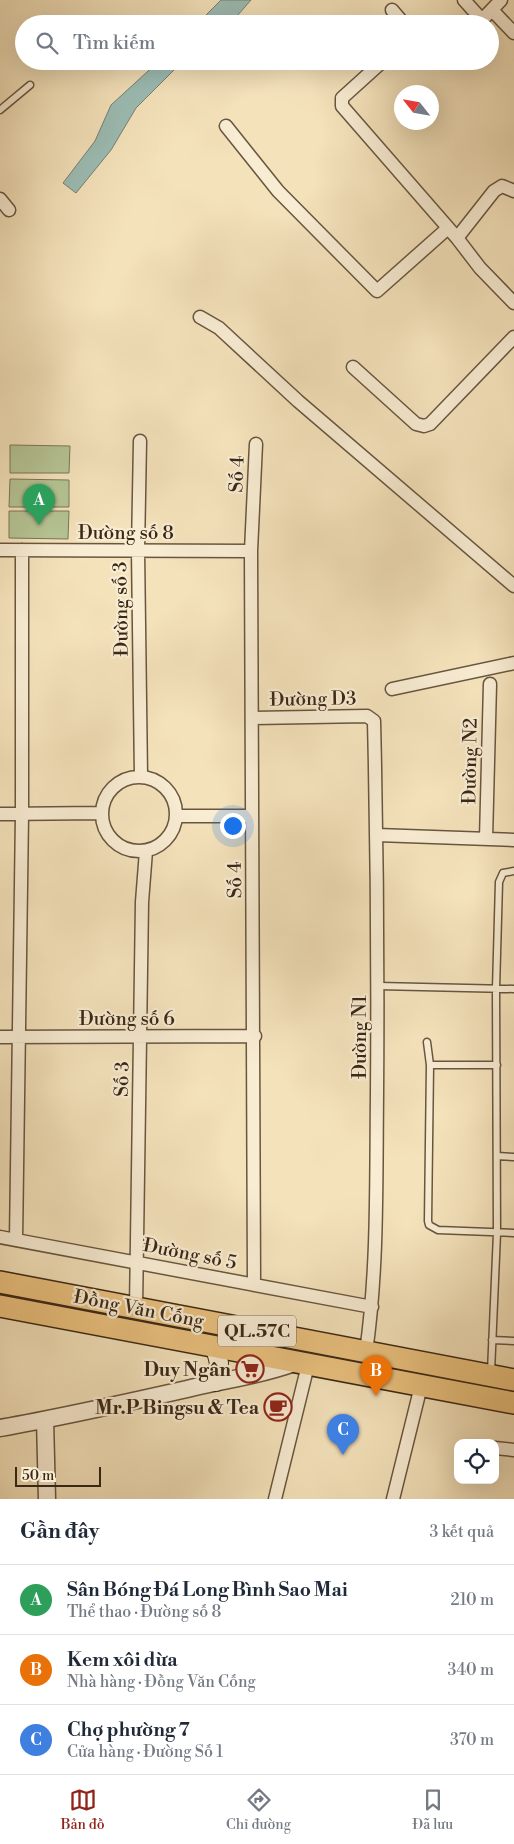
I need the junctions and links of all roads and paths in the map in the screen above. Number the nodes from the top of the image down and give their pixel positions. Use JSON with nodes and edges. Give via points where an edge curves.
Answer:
{"nodes":[{"id":1,"x":464,"y":0,"type":"edge"},
{"id":2,"x":501,"y":0,"type":"edge"},
{"id":3,"x":392,"y":10,"type":"dead end"},
{"id":4,"x":492,"y":10,"type":"junction"},
{"id":5,"x":396,"y":15,"type":"edge"},
{"id":6,"x":478,"y":15,"type":"edge"},
{"id":7,"x":487,"y":15,"type":"edge"},
{"id":8,"x":497,"y":15,"type":"edge"},
{"id":9,"x":499,"y":17,"type":"edge"},
{"id":10,"x":514,"y":32,"type":"edge"},
{"id":11,"x":374,"y":70,"type":"edge"},
{"id":12,"x":30,"y":85,"type":"dead end"},
{"id":13,"x":0,"y":110,"type":"edge"},
{"id":14,"x":226,"y":126,"type":"dead end"},
{"id":15,"x":514,"y":190,"type":"edge"},
{"id":16,"x":0,"y":199,"type":"edge"},
{"id":17,"x":9,"y":210,"type":"dead end"},
{"id":18,"x":453,"y":233,"type":"junction"},
{"id":19,"x":514,"y":303,"type":"edge"},
{"id":20,"x":200,"y":317,"type":"dead end"},
{"id":21,"x":514,"y":337,"type":"edge"},
{"id":22,"x":353,"y":366,"type":"dead end"},
{"id":23,"x":140,"y":441,"type":"dead end"},
{"id":24,"x":256,"y":444,"type":"dead end"},
{"id":25,"x":0,"y":550,"type":"edge"},
{"id":26,"x":22,"y":550,"type":"junction"},
{"id":27,"x":138,"y":550,"type":"junction"},
{"id":28,"x":252,"y":551,"type":"junction"},
{"id":29,"x":514,"y":586,"type":"edge"},
{"id":30,"x":514,"y":663,"type":"edge"},
{"id":31,"x":490,"y":684,"type":"dead end"},
{"id":32,"x":392,"y":689,"type":"dead end"},
{"id":33,"x":252,"y":718,"type":"junction"},
{"id":34,"x":374,"y":720,"type":"joint"},
{"id":35,"x":141,"y":777,"type":"junction"},
{"id":36,"x":101,"y":813,"type":"junction"},
{"id":37,"x":0,"y":814,"type":"edge"},
{"id":38,"x":22,"y":814,"type":"junction"},
{"id":39,"x":176,"y":816,"type":"junction"},
{"id":40,"x":252,"y":816,"type":"junction"},
{"id":41,"x":377,"y":835,"type":"junction"},
{"id":42,"x":486,"y":839,"type":"junction"},
{"id":43,"x":514,"y":840,"type":"edge"},
{"id":44,"x":146,"y":851,"type":"junction"},
{"id":45,"x":514,"y":871,"type":"edge"},
{"id":46,"x":378,"y":986,"type":"junction"},
{"id":47,"x":496,"y":989,"type":"junction"},
{"id":48,"x":514,"y":989,"type":"edge"},
{"id":49,"x":255,"y":1036,"type":"junction"},
{"id":50,"x":0,"y":1037,"type":"edge"},
{"id":51,"x":19,"y":1037,"type":"junction"},
{"id":52,"x":141,"y":1037,"type":"junction"},
{"id":53,"x":427,"y":1042,"type":"dead end"},
{"id":54,"x":430,"y":1064,"type":"junction"},
{"id":55,"x":497,"y":1065,"type":"junction"},
{"id":56,"x":497,"y":1156,"type":"junction"},
{"id":57,"x":514,"y":1157,"type":"edge"},
{"id":58,"x":497,"y":1233,"type":"junction"},
{"id":59,"x":514,"y":1233,"type":"edge"},
{"id":60,"x":0,"y":1237,"type":"edge"},
{"id":61,"x":16,"y":1240,"type":"junction"},
{"id":62,"x":137,"y":1262,"type":"junction"},
{"id":63,"x":0,"y":1282,"type":"edge"},
{"id":64,"x":254,"y":1284,"type":"junction"},
{"id":65,"x":0,"y":1306,"type":"edge"},
{"id":66,"x":372,"y":1307,"type":"junction"},
{"id":67,"x":136,"y":1308,"type":"junction"},
{"id":68,"x":492,"y":1340,"type":"junction"},
{"id":69,"x":514,"y":1341,"type":"edge"},
{"id":70,"x":215,"y":1347,"type":"junction"},
{"id":71,"x":366,"y":1352,"type":"junction"},
{"id":72,"x":301,"y":1364,"type":"junction"},
{"id":73,"x":490,"y":1376,"type":"junction"},
{"id":74,"x":514,"y":1380,"type":"edge"},
{"id":75,"x":216,"y":1382,"type":"junction"},
{"id":76,"x":421,"y":1386,"type":"junction"},
{"id":77,"x":514,"y":1404,"type":"edge"},
{"id":78,"x":44,"y":1420,"type":"junction"},
{"id":79,"x":0,"y":1428,"type":"edge"},
{"id":80,"x":499,"y":1448,"type":"edge"},
{"id":81,"x":514,"y":1450,"type":"edge"},
{"id":82,"x":47,"y":1499,"type":"edge"},
{"id":83,"x":274,"y":1499,"type":"edge"},
{"id":84,"x":393,"y":1499,"type":"edge"}],
"edges":[{"from":1,"to":6,"type":"street"},
{"from":2,"to":4,"type":"street"},
{"from":3,"to":5,"type":"street"},
{"from":4,"to":7,"type":"street"},
{"from":4,"to":8,"type":"street"},
{"from":9,"to":10,"type":"street"},
{"from":11,"to":18,"type":"street","via":[[340,102]]},
{"from":12,"to":13,"type":"lane"},
{"from":14,"to":18,"type":"street","via":[[278,191],[377,292]]},
{"from":15,"to":18,"type":"street","via":[[502,186],[494,191]]},
{"from":16,"to":17,"type":"street"},
{"from":18,"to":19,"type":"street","via":[[480,268]]},
{"from":20,"to":29,"type":"street","via":[[219,328]]},
{"from":21,"to":22,"type":"street","via":[[430,424],[424,426],[416,424]]},
{"from":23,"to":27,"type":"street","name":"Đường số 3"},
{"from":24,"to":28,"type":"street","name":"Số 4"},
{"from":25,"to":26,"type":"street","name":"Đường số 8"},
{"from":26,"to":27,"type":"street","name":"Đường số 8"},
{"from":26,"to":38,"type":"street"},
{"from":27,"to":28,"type":"street","name":"Đường số 8"},
{"from":27,"to":35,"type":"street","name":"Đường số 3"},
{"from":28,"to":33,"type":"street","name":"Số 4"},
{"from":30,"to":32,"type":"street"},
{"from":31,"to":42,"type":"street","name":"Đường N2"},
{"from":33,"to":34,"type":"street","name":"Đường D3","via":[[367,716]]},
{"from":33,"to":40,"type":"street","name":"Số 4"},
{"from":34,"to":41,"type":"street","name":"Đường N1"},
{"from":35,"to":36,"type":"street","via":[[129,778],[109,791]]},
{"from":35,"to":39,"type":"street","via":[[166,789],[172,797]]},
{"from":36,"to":38,"type":"street"},
{"from":36,"to":44,"type":"street","via":[[103,827],[110,839],[133,852]]},
{"from":37,"to":38,"type":"street"},
{"from":38,"to":51,"type":"street"},
{"from":39,"to":40,"type":"street"},
{"from":39,"to":44,"type":"street","via":[[172,832],[161,845]]},
{"from":40,"to":49,"type":"street","name":"Số 4"},
{"from":41,"to":42,"type":"street"},
{"from":41,"to":46,"type":"street","name":"Đường N1"},
{"from":42,"to":43,"type":"street"},
{"from":44,"to":52,"type":"street","name":"Số 3","via":[[142,902]]},
{"from":45,"to":47,"type":"lane","via":[[503,873],[499,882]]},
{"from":46,"to":47,"type":"lane"},
{"from":46,"to":66,"type":"street","name":"Đường N1"},
{"from":47,"to":48,"type":"lane"},
{"from":47,"to":55,"type":"lane"},
{"from":49,"to":52,"type":"street","name":"Đường số 6"},
{"from":49,"to":64,"type":"street","name":"Số 4"},
{"from":50,"to":51,"type":"street","name":"Đường số 6"},
{"from":51,"to":52,"type":"street","name":"Đường số 6"},
{"from":51,"to":61,"type":"street"},
{"from":52,"to":62,"type":"street","name":"Số 3"},
{"from":53,"to":54,"type":"lane"},
{"from":54,"to":55,"type":"lane"},
{"from":54,"to":58,"type":"lane","via":[[429,1225],[438,1230]]},
{"from":55,"to":56,"type":"lane"},
{"from":56,"to":57,"type":"lane"},
{"from":56,"to":58,"type":"lane"},
{"from":58,"to":59,"type":"lane"},
{"from":58,"to":68,"type":"lane"},
{"from":60,"to":61,"type":"street","name":"Đường số 5"},
{"from":61,"to":62,"type":"street","name":"Đường số 5"},
{"from":62,"to":64,"type":"street","name":"Đường số 5"},
{"from":62,"to":67,"type":"street","name":"Số 3"},
{"from":63,"to":67,"type":"highway","name":"Đồng Văn Cống","number":"QL.57C"},
{"from":64,"to":66,"type":"street","name":"Đường số 5"},
{"from":65,"to":70,"type":"highway","name":"Đồng Văn Cống","number":"QL.57C"},
{"from":66,"to":71,"type":"street","name":"Đường N1"},
{"from":67,"to":71,"type":"highway","name":"Đồng Văn Cống","number":"QL.57C"},
{"from":68,"to":69,"type":"lane"},
{"from":68,"to":73,"type":"lane"},
{"from":70,"to":72,"type":"highway","name":"Đồng Văn Cống","number":"QL.57C"},
{"from":70,"to":75,"type":"main road","via":[[219,1363]]},
{"from":71,"to":73,"type":"highway","name":"Đồng Văn Cống","number":"QL.57C"},
{"from":72,"to":75,"type":"street"},
{"from":72,"to":76,"type":"highway","name":"Đồng Văn Cống","number":"QL.57C"},
{"from":72,"to":83,"type":"street"},
{"from":73,"to":74,"type":"highway","name":"Đồng Văn Cống","number":"QL.57C"},
{"from":75,"to":78,"type":"street"},
{"from":76,"to":77,"type":"highway","name":"Đồng Văn Cống","number":"QL.57C"},
{"from":76,"to":84,"type":"street"},
{"from":78,"to":79,"type":"street"},
{"from":78,"to":82,"type":"street"},
{"from":80,"to":81,"type":"street"}]}
